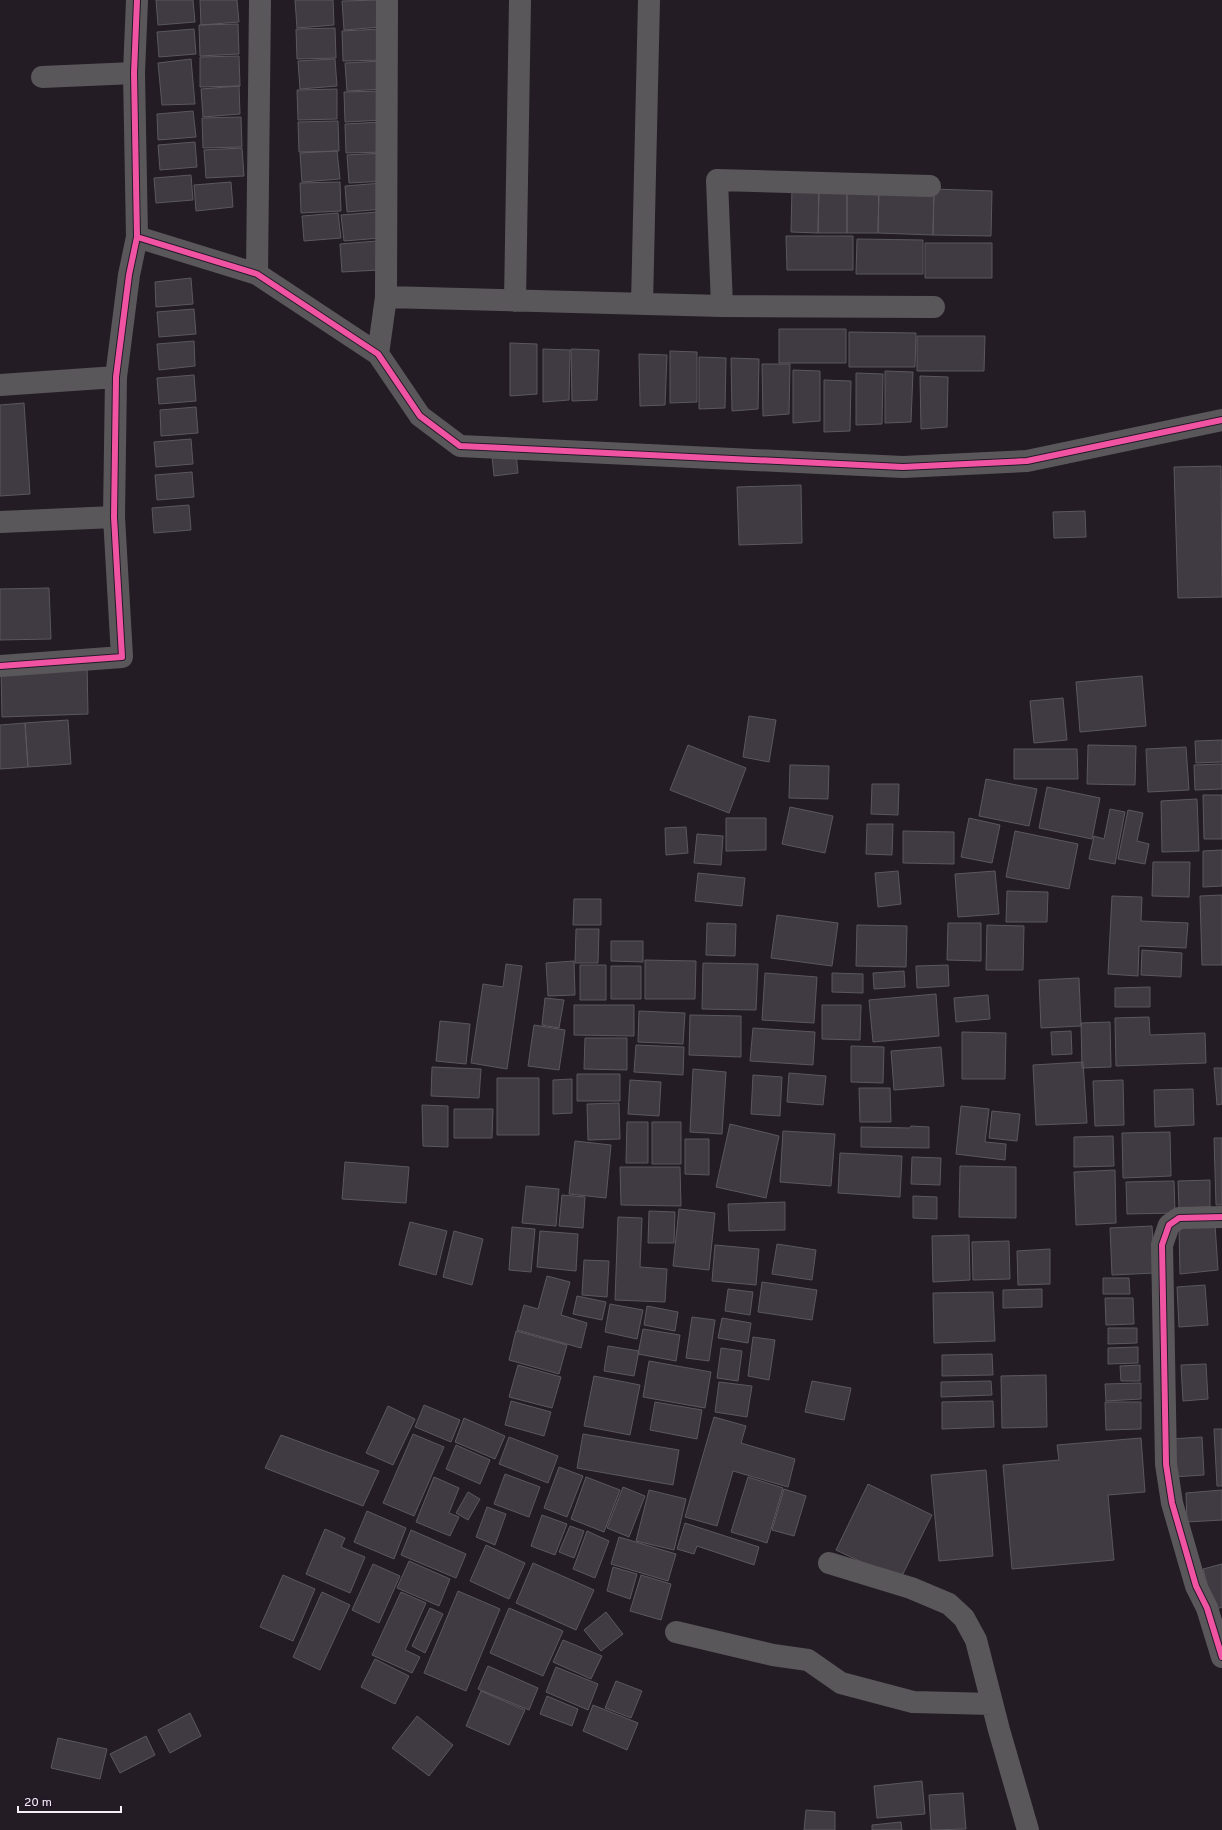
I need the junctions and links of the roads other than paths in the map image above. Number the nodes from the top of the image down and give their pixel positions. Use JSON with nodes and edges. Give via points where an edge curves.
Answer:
{"nodes":[{"id":1,"x":137,"y":0,"type":"edge"},
{"id":2,"x":260,"y":0,"type":"edge"},
{"id":3,"x":387,"y":0,"type":"edge"},
{"id":4,"x":520,"y":0,"type":"edge"},
{"id":5,"x":649,"y":0,"type":"edge"},
{"id":6,"x":134,"y":73,"type":"junction"},
{"id":7,"x":42,"y":77,"type":"dead end"},
{"id":8,"x":930,"y":186,"type":"dead end"},
{"id":9,"x":137,"y":238,"type":"junction"},
{"id":10,"x":257,"y":274,"type":"junction"},
{"id":11,"x":386,"y":297,"type":"junction"},
{"id":12,"x":515,"y":301,"type":"junction"},
{"id":13,"x":642,"y":304,"type":"junction"},
{"id":14,"x":722,"y":306,"type":"junction"},
{"id":15,"x":934,"y":307,"type":"dead end"},
{"id":16,"x":378,"y":354,"type":"junction"},
{"id":17,"x":116,"y":378,"type":"junction"},
{"id":18,"x":0,"y":385,"type":"edge"},
{"id":19,"x":1222,"y":420,"type":"edge"},
{"id":20,"x":114,"y":517,"type":"junction"},
{"id":21,"x":0,"y":522,"type":"edge"},
{"id":22,"x":0,"y":666,"type":"edge"},
{"id":23,"x":1222,"y":1217,"type":"edge"},
{"id":24,"x":829,"y":1563,"type":"dead end"},
{"id":25,"x":676,"y":1632,"type":"dead end"},
{"id":26,"x":1222,"y":1657,"type":"edge"},
{"id":27,"x":992,"y":1704,"type":"junction"},
{"id":28,"x":1028,"y":1830,"type":"edge"}],
"edges":[{"from":1,"to":6,"type":"street"},
{"from":2,"to":10,"type":"street"},
{"from":3,"to":11,"type":"street"},
{"from":4,"to":12,"type":"street"},
{"from":5,"to":13,"type":"street"},
{"from":6,"to":7,"type":"street"},
{"from":6,"to":9,"type":"street"},
{"from":8,"to":14,"type":"street","via":[[717,180]]},
{"from":9,"to":10,"type":"street"},
{"from":9,"to":17,"type":"street","via":[[129,275]]},
{"from":10,"to":16,"type":"street"},
{"from":11,"to":12,"type":"street"},
{"from":11,"to":16,"type":"street"},
{"from":12,"to":13,"type":"street"},
{"from":13,"to":14,"type":"street"},
{"from":14,"to":15,"type":"street"},
{"from":16,"to":19,"type":"street","via":[[420,416],[460,446],[903,467],[1027,461]]},
{"from":17,"to":18,"type":"street"},
{"from":17,"to":20,"type":"street"},
{"from":20,"to":21,"type":"street"},
{"from":20,"to":22,"type":"street","via":[[122,657]]},
{"from":23,"to":26,"type":"street","via":[[1179,1218],[1169,1225],[1162,1245],[1166,1464],[1172,1503],[1196,1586],[1207,1608]]},
{"from":24,"to":27,"type":"street","via":[[911,1588],[949,1604],[964,1618],[976,1640]]},
{"from":25,"to":27,"type":"street","via":[[773,1655],[808,1660],[841,1683],[913,1702]]},
{"from":27,"to":28,"type":"street"}]}
